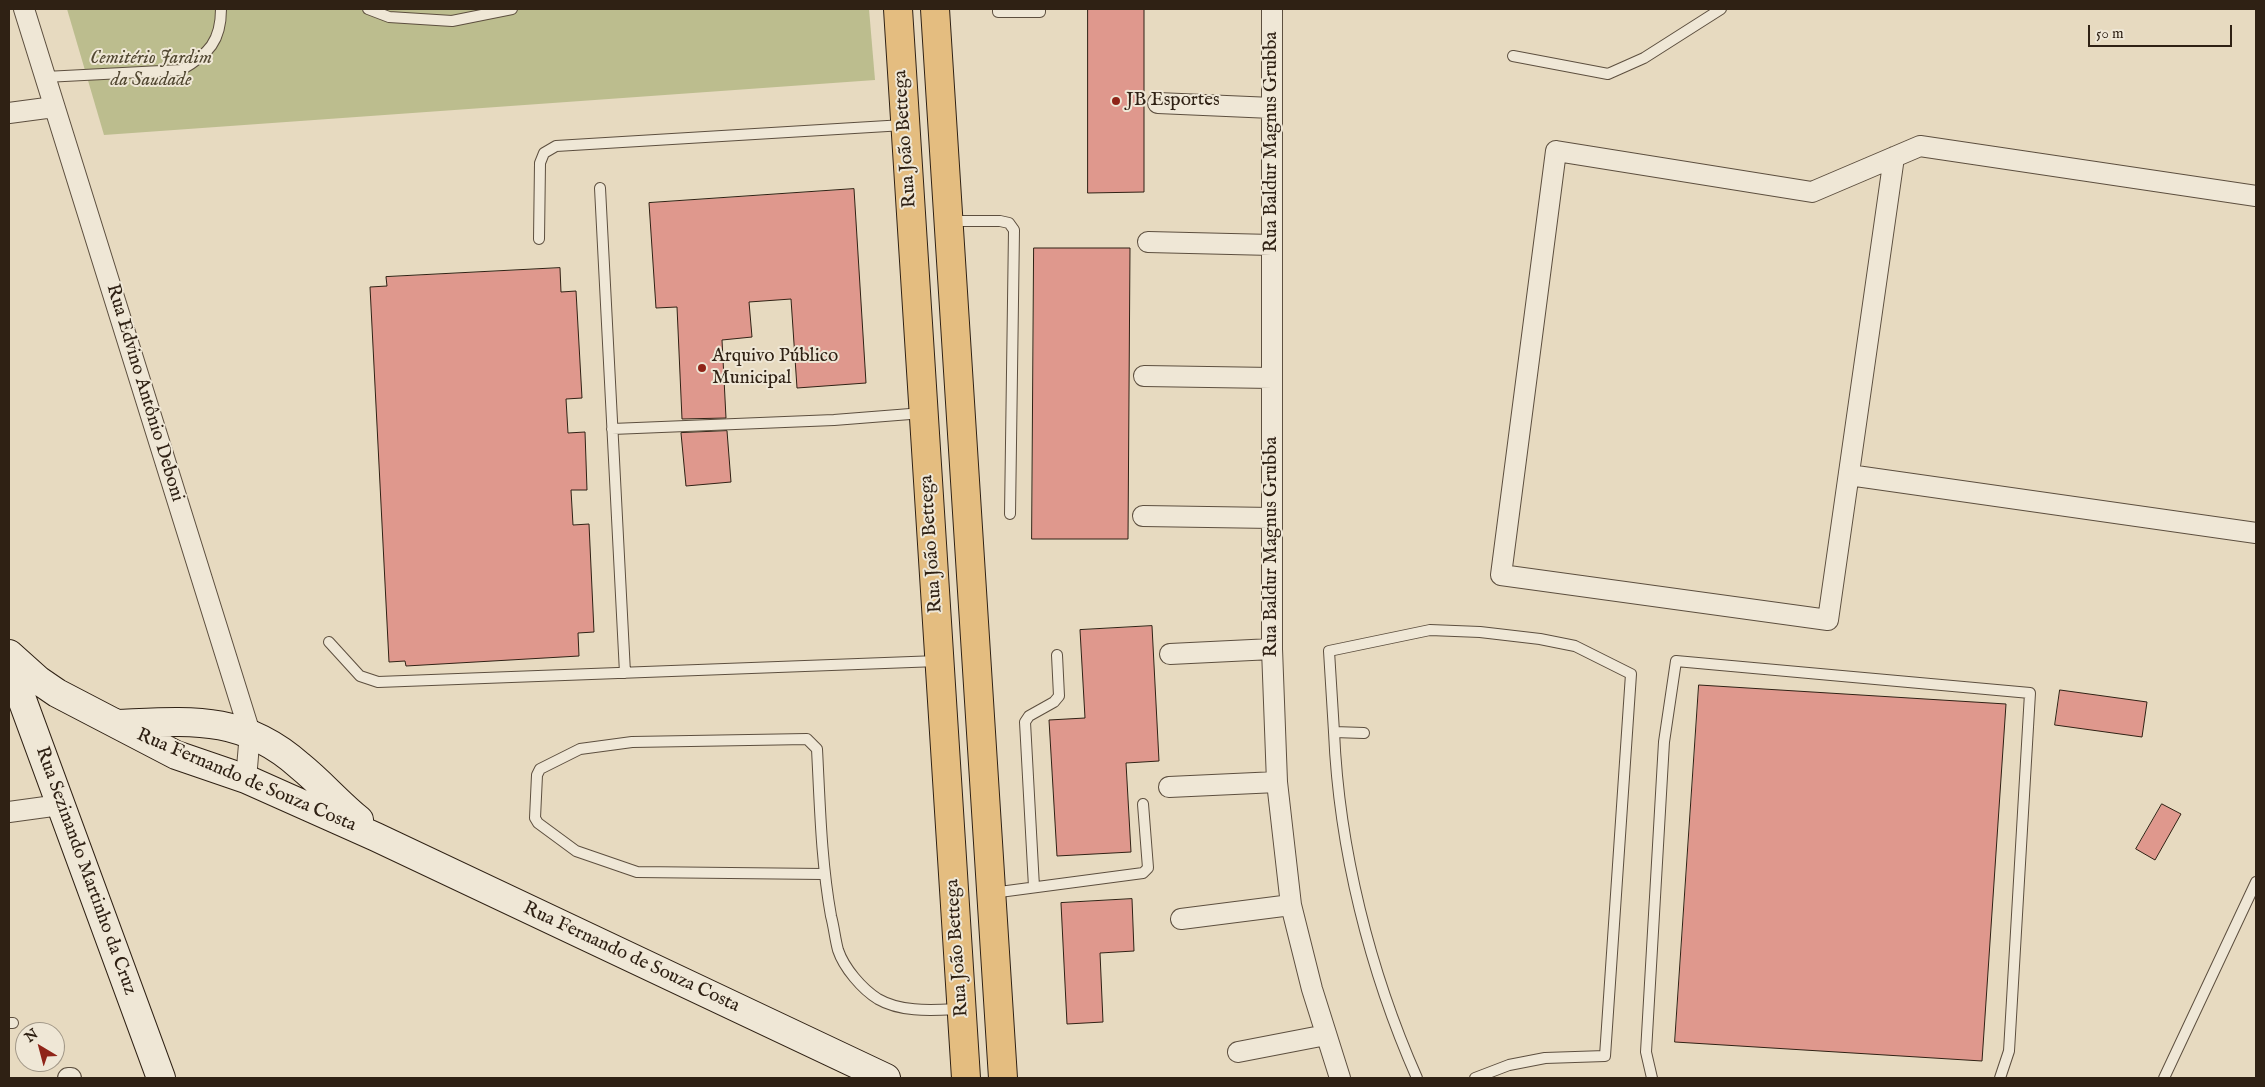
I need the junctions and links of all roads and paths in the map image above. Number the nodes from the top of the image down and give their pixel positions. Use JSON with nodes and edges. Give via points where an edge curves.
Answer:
{"nodes":[{"id":1,"x":24,"y":9,"type":"edge"},
{"id":2,"x":221,"y":9,"type":"edge"},
{"id":3,"x":368,"y":9,"type":"edge"},
{"id":4,"x":512,"y":9,"type":"edge"},
{"id":5,"x":898,"y":9,"type":"edge"},
{"id":6,"x":935,"y":9,"type":"edge"},
{"id":7,"x":998,"y":9,"type":"edge"},
{"id":8,"x":1040,"y":9,"type":"edge"},
{"id":9,"x":1272,"y":9,"type":"edge"},
{"id":10,"x":1721,"y":9,"type":"edge"},
{"id":11,"x":1513,"y":56,"type":"dead end"},
{"id":12,"x":45,"y":77,"type":"junction"},
{"id":13,"x":1158,"y":103,"type":"dead end"},
{"id":14,"x":54,"y":107,"type":"junction"},
{"id":15,"x":1272,"y":108,"type":"junction"},
{"id":16,"x":9,"y":114,"type":"edge"},
{"id":17,"x":905,"y":125,"type":"junction"},
{"id":18,"x":1894,"y":157,"type":"junction"},
{"id":19,"x":600,"y":188,"type":"dead end"},
{"id":20,"x":2256,"y":196,"type":"edge"},
{"id":21,"x":949,"y":221,"type":"junction"},
{"id":22,"x":538,"y":239,"type":"dead end"},
{"id":23,"x":1148,"y":242,"type":"dead end"},
{"id":24,"x":1272,"y":245,"type":"junction"},
{"id":25,"x":954,"y":315,"type":"junction"},
{"id":26,"x":917,"y":318,"type":"junction"},
{"id":27,"x":956,"y":357,"type":"junction"},
{"id":28,"x":920,"y":360,"type":"junction"},
{"id":29,"x":1144,"y":376,"type":"dead end"},
{"id":30,"x":1272,"y":378,"type":"junction"},
{"id":31,"x":924,"y":413,"type":"junction"},
{"id":32,"x":612,"y":429,"type":"junction"},
{"id":33,"x":1849,"y":475,"type":"junction"},
{"id":34,"x":1010,"y":514,"type":"dead end"},
{"id":35,"x":1143,"y":516,"type":"dead end"},
{"id":36,"x":1272,"y":518,"type":"junction"},
{"id":37,"x":2256,"y":533,"type":"edge"},
{"id":38,"x":329,"y":642,"type":"dead end"},
{"id":39,"x":1272,"y":649,"type":"junction"},
{"id":40,"x":9,"y":654,"type":"edge"},
{"id":41,"x":1170,"y":654,"type":"dead end"},
{"id":42,"x":1057,"y":655,"type":"dead end"},
{"id":43,"x":939,"y":661,"type":"junction"},
{"id":44,"x":9,"y":664,"type":"edge"},
{"id":45,"x":625,"y":673,"type":"junction"},
{"id":46,"x":116,"y":724,"type":"junction"},
{"id":47,"x":1334,"y":732,"type":"junction"},
{"id":48,"x":250,"y":733,"type":"junction"},
{"id":49,"x":1364,"y":733,"type":"dead end"},
{"id":50,"x":246,"y":779,"type":"junction"},
{"id":51,"x":1277,"y":782,"type":"junction"},
{"id":52,"x":1168,"y":787,"type":"dead end"},
{"id":53,"x":1143,"y":804,"type":"dead end"},
{"id":54,"x":60,"y":805,"type":"junction"},
{"id":55,"x":9,"y":812,"type":"edge"},
{"id":56,"x":376,"y":837,"type":"junction"},
{"id":57,"x":823,"y":874,"type":"junction"},
{"id":58,"x":2256,"y":882,"type":"edge"},
{"id":59,"x":1034,"y":887,"type":"junction"},
{"id":60,"x":991,"y":893,"type":"junction"},
{"id":61,"x":1291,"y":905,"type":"junction"},
{"id":62,"x":1181,"y":919,"type":"dead end"},
{"id":63,"x":998,"y":1008,"type":"junction"},
{"id":64,"x":962,"y":1009,"type":"junction"},
{"id":65,"x":1326,"y":1035,"type":"junction"},
{"id":66,"x":1238,"y":1052,"type":"dead end"},
{"id":67,"x":161,"y":1078,"type":"edge"},
{"id":68,"x":886,"y":1078,"type":"edge"},
{"id":69,"x":966,"y":1078,"type":"edge"},
{"id":70,"x":1003,"y":1078,"type":"edge"},
{"id":71,"x":1340,"y":1078,"type":"edge"},
{"id":72,"x":1417,"y":1078,"type":"edge"},
{"id":73,"x":1475,"y":1078,"type":"edge"},
{"id":74,"x":1652,"y":1078,"type":"edge"},
{"id":75,"x":2000,"y":1078,"type":"edge"},
{"id":76,"x":2164,"y":1078,"type":"edge"}],
"edges":[{"from":1,"to":12,"type":"street","name":"Rua Edvino Antônio Deboni"},
{"from":2,"to":12,"type":"lane","via":[[221,26],[215,42],[199,60],[181,70]]},
{"from":3,"to":4,"type":"lane","via":[[389,17],[452,21]]},
{"from":5,"to":17,"type":"main road","name":"Rua João Bettega"},
{"from":6,"to":21,"type":"main road","name":"Rua João Bettega"},
{"from":7,"to":8,"type":"lane","via":[[998,12],[1040,12]]},
{"from":9,"to":15,"type":"street","name":"Rua Baldur Magnus Grubba"},
{"from":10,"to":11,"type":"lane","via":[[1644,58],[1608,74]]},
{"from":12,"to":14,"type":"street","name":"Rua Edvino Antônio Deboni"},
{"from":13,"to":15,"type":"street"},
{"from":14,"to":16,"type":"street"},
{"from":14,"to":48,"type":"street","name":"Rua Edvino Antônio Deboni"},
{"from":15,"to":24,"type":"street","name":"Rua Baldur Magnus Grubba"},
{"from":17,"to":22,"type":"lane","via":[[556,146],[544,153],[540,162]]},
{"from":17,"to":26,"type":"main road","name":"Rua João Bettega"},
{"from":18,"to":20,"type":"street","via":[[1920,146]]},
{"from":18,"to":33,"type":"street"},
{"from":18,"to":33,"type":"street","via":[[1812,192],[1556,151],[1501,575],[1828,620]]},
{"from":19,"to":32,"type":"lane"},
{"from":21,"to":25,"type":"main road","name":"Rua João Bettega"},
{"from":21,"to":34,"type":"lane","via":[[1000,221],[1009,223],[1014,230]]},
{"from":23,"to":24,"type":"street"},
{"from":24,"to":30,"type":"street","name":"Rua Baldur Magnus Grubba"},
{"from":25,"to":26,"type":"main road"},
{"from":25,"to":27,"type":"main road","name":"Rua João Bettega"},
{"from":26,"to":28,"type":"main road","name":"Rua João Bettega"},
{"from":27,"to":28,"type":"main road"},
{"from":27,"to":60,"type":"main road","name":"Rua João Bettega"},
{"from":28,"to":31,"type":"main road","name":"Rua João Bettega"},
{"from":29,"to":30,"type":"street"},
{"from":30,"to":36,"type":"street","name":"Rua Baldur Magnus Grubba"},
{"from":31,"to":32,"type":"lane"},
{"from":31,"to":43,"type":"main road","name":"Rua João Bettega"},
{"from":32,"to":45,"type":"lane"},
{"from":33,"to":37,"type":"street"},
{"from":35,"to":36,"type":"street"},
{"from":36,"to":39,"type":"street","name":"Rua Baldur Magnus Grubba"},
{"from":38,"to":45,"type":"lane","via":[[360,676],[378,682]]},
{"from":39,"to":41,"type":"street"},
{"from":39,"to":51,"type":"street","name":"Rua Baldur Magnus Grubba"},
{"from":40,"to":46,"type":"street","name":"Rua Fernando de Souza Costa","via":[[57,693]]},
{"from":42,"to":59,"type":"lane","via":[[1058,696],[1025,722]]},
{"from":43,"to":45,"type":"lane"},
{"from":43,"to":64,"type":"main road","name":"Rua João Bettega"},
{"from":44,"to":54,"type":"street","name":"Rua Sezinando Martinho da Cruz"},
{"from":46,"to":48,"type":"street","name":"Rua Fernando de Souza Costa","via":[[204,722]]},
{"from":46,"to":50,"type":"street","name":"Rua Fernando de Souza Costa","via":[[176,755]]},
{"from":47,"to":49,"type":"lane"},
{"from":47,"to":72,"type":"lane","via":[[1342,818],[1366,935],[1397,1032]]},
{"from":47,"to":73,"type":"lane","via":[[1330,650],[1430,630],[1506,634],[1575,646],[1631,674],[1605,1056],[1545,1058],[1509,1065]]},
{"from":48,"to":50,"type":"street","name":"Rua Edvino Antônio Deboni"},
{"from":48,"to":56,"type":"street","name":"Rua Fernando de Souza Costa","via":[[299,764]]},
{"from":50,"to":56,"type":"street","name":"Rua Fernando de Souza Costa"},
{"from":51,"to":52,"type":"street"},
{"from":51,"to":61,"type":"street","name":"Rua Baldur Magnus Grubba"},
{"from":53,"to":59,"type":"lane","via":[[1148,868],[1143,873]]},
{"from":54,"to":55,"type":"street"},
{"from":54,"to":67,"type":"street","name":"Rua Sezinando Martinho da Cruz"},
{"from":56,"to":68,"type":"street","name":"Rua Fernando de Souza Costa"},
{"from":57,"to":57,"type":"lane","via":[[637,872],[576,851],[535,818],[537,774],[540,769],[580,749],[614,744],[807,739],[817,749]]},
{"from":57,"to":64,"type":"lane","via":[[838,951],[864,988],[879,1000],[897,1006],[923,1010]]},
{"from":58,"to":76,"type":"lane"},
{"from":59,"to":60,"type":"lane"},
{"from":60,"to":63,"type":"main road","name":"Rua João Bettega"},
{"from":61,"to":62,"type":"street"},
{"from":61,"to":65,"type":"street","name":"Rua Baldur Magnus Grubba"},
{"from":63,"to":64,"type":"main road"},
{"from":63,"to":70,"type":"main road","name":"Rua João Bettega"},
{"from":64,"to":69,"type":"main road","name":"Rua João Bettega"},
{"from":65,"to":66,"type":"street"},
{"from":65,"to":71,"type":"street","name":"Rua Baldur Magnus Grubba"},
{"from":74,"to":75,"type":"lane","via":[[1646,1052],[1648,1014],[1664,742],[1676,661],[2030,693],[2010,1051]]}]}
